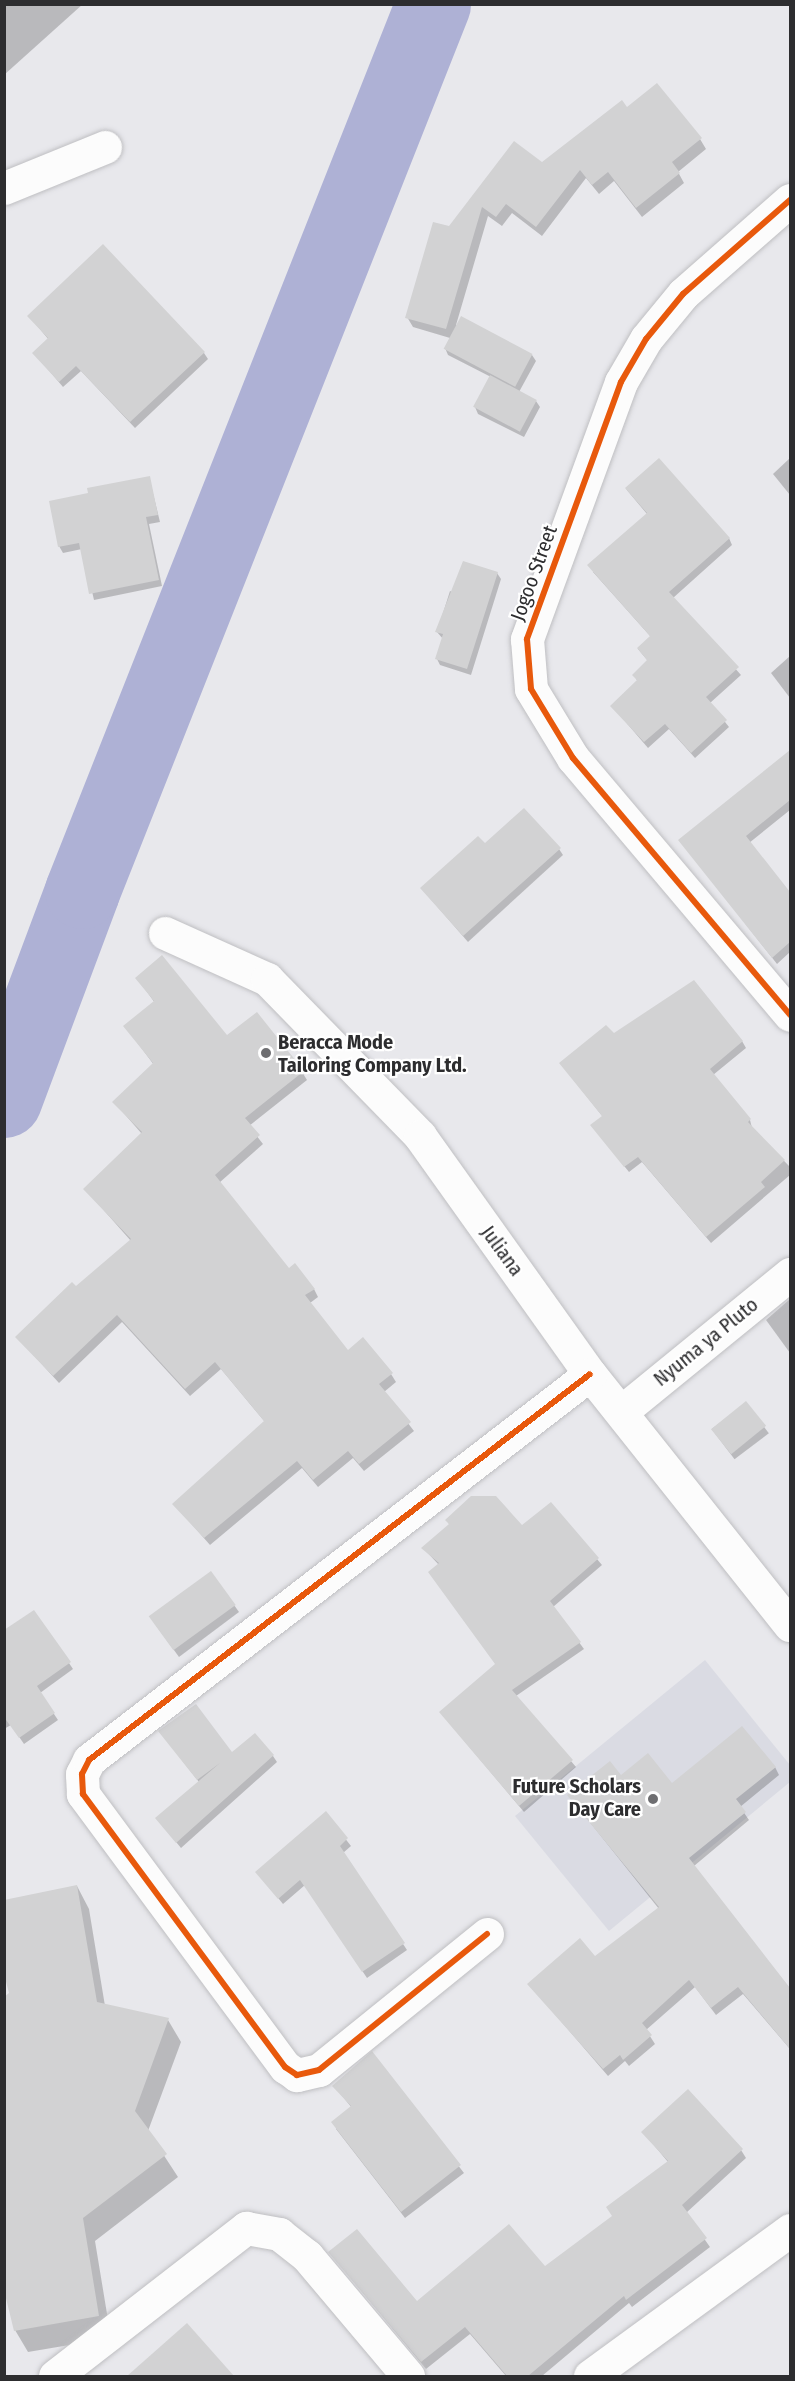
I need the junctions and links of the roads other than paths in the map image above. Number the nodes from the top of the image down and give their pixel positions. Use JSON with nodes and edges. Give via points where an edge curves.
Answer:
{"nodes":[{"id":1,"x":105,"y":147,"type":"dead end"},
{"id":2,"x":4,"y":188,"type":"edge"},
{"id":3,"x":790,"y":200,"type":"edge"},
{"id":4,"x":165,"y":933,"type":"dead end"},
{"id":5,"x":790,"y":1015,"type":"edge"},
{"id":6,"x":790,"y":1274,"type":"edge"},
{"id":7,"x":590,"y":1374,"type":"junction"},
{"id":8,"x":622,"y":1411,"type":"junction"},
{"id":9,"x":790,"y":1625,"type":"edge"},
{"id":10,"x":487,"y":1934,"type":"dead end"},
{"id":11,"x":790,"y":2230,"type":"edge"},
{"id":12,"x":55,"y":2376,"type":"edge"},
{"id":13,"x":408,"y":2376,"type":"edge"},
{"id":14,"x":590,"y":2376,"type":"edge"}],
"edges":[{"from":1,"to":2,"type":"street"},
{"from":3,"to":5,"type":"street","name":"Jogoo Street","via":[[683,294],[646,339],[621,382],[527,639],[531,689],[573,758]]},
{"from":4,"to":7,"type":"street","name":"Juliana","via":[[267,979],[316,1027],[420,1136]]},
{"from":6,"to":8,"type":"street","name":"Nyuma ya Pluto"},
{"from":7,"to":8,"type":"street","name":"Juliana"},
{"from":7,"to":10,"type":"street","via":[[89,1760],[82,1774],[83,1794],[285,2067],[297,2075],[319,2070]]},
{"from":8,"to":9,"type":"street","name":"Juliana"},
{"from":11,"to":14,"type":"street"},
{"from":12,"to":13,"type":"street","via":[[246,2228],[279,2234],[307,2256]]}]}
